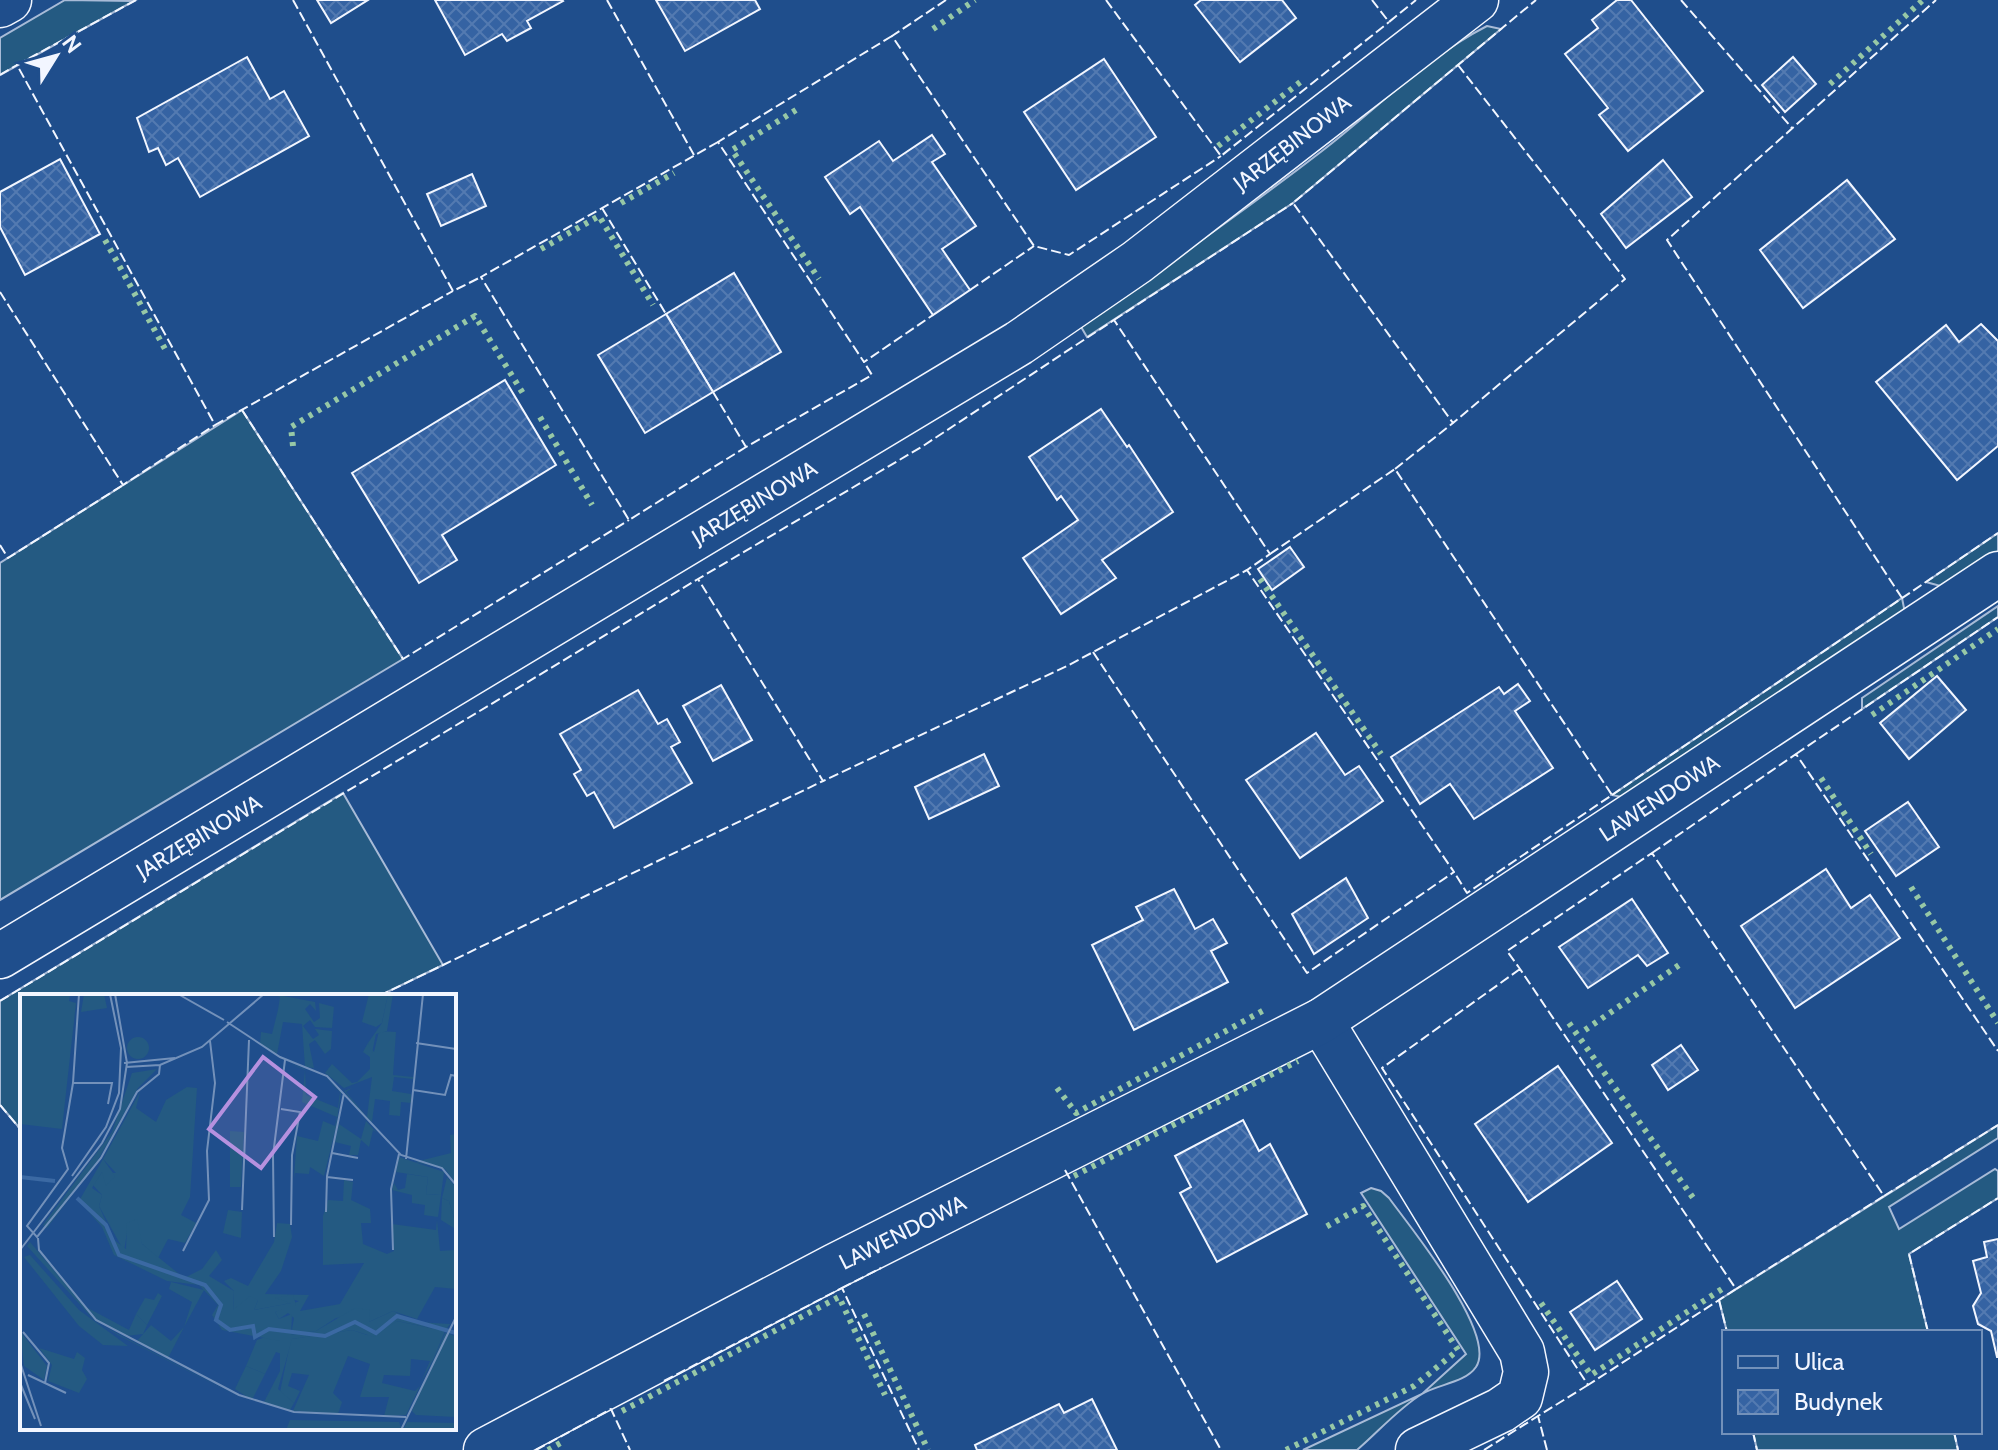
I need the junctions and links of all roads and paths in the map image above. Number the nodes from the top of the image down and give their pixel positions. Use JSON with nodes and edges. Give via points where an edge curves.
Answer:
{"nodes":[{"id":1,"x":9,"y":0,"type":"edge"},
{"id":2,"x":1476,"y":0,"type":"edge"},
{"id":3,"x":0,"y":5,"type":"edge"},
{"id":4,"x":1998,"y":574,"type":"edge"},
{"id":5,"x":0,"y":956,"type":"edge"},
{"id":6,"x":1321,"y":1021,"type":"junction"},
{"id":7,"x":486,"y":1450,"type":"edge"},
{"id":8,"x":1418,"y":1450,"type":"edge"}],
"edges":[{"from":1,"to":3,"type":"street"},
{"from":2,"to":5,"type":"street","name":"JARZĘBINOWA","via":[[1224,197],[1019,343]]},
{"from":4,"to":6,"type":"street","name":"LAWENDOWA"},
{"from":6,"to":7,"type":"street","name":"LAWENDOWA","via":[[835,1266]]},
{"from":6,"to":8,"type":"street","via":[[1522,1352],[1526,1372],[1520,1397]]}]}
